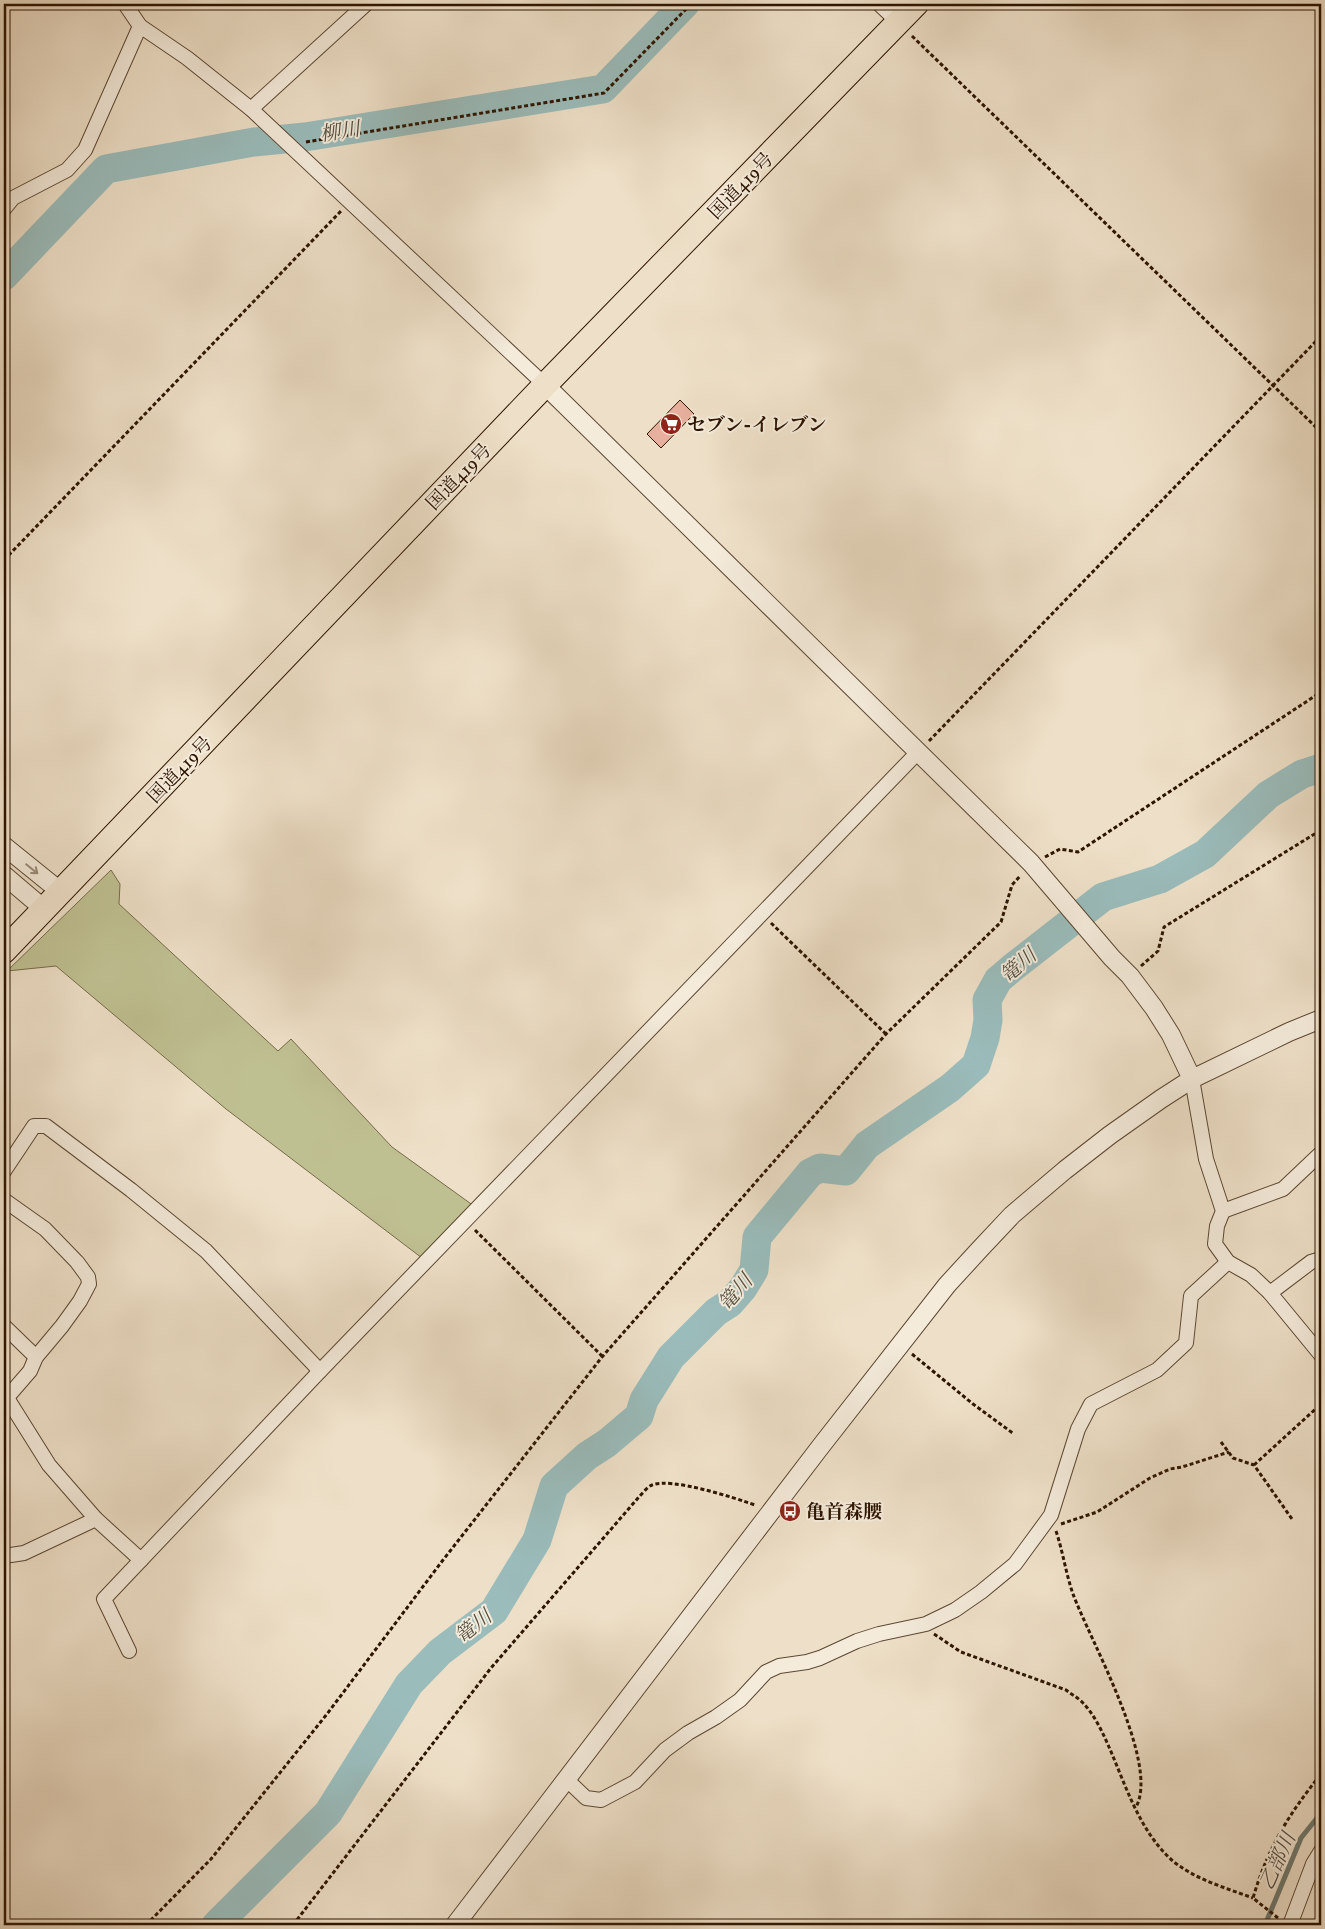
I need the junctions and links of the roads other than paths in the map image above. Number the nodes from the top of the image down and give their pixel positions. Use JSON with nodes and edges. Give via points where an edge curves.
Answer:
{"nodes":[{"id":1,"x":125,"y":4,"type":"edge"},
{"id":2,"x":366,"y":4,"type":"edge"},
{"id":3,"x":879,"y":4,"type":"edge"},
{"id":4,"x":916,"y":4,"type":"edge"},
{"id":5,"x":898,"y":22,"type":"junction"},
{"id":6,"x":140,"y":26,"type":"junction"},
{"id":7,"x":251,"y":109,"type":"junction"},
{"id":8,"x":4,"y":209,"type":"edge"},
{"id":9,"x":546,"y":385,"type":"junction"},
{"id":10,"x":919,"y":752,"type":"junction"},
{"id":11,"x":4,"y":846,"type":"edge"},
{"id":12,"x":4,"y":875,"type":"edge"},
{"id":13,"x":61,"y":892,"type":"junction"},
{"id":14,"x":44,"y":909,"type":"junction"},
{"id":15,"x":4,"y":950,"type":"edge"},
{"id":16,"x":1321,"y":1019,"type":"edge"},
{"id":17,"x":1192,"y":1079,"type":"junction"},
{"id":18,"x":1321,"y":1153,"type":"edge"},
{"id":19,"x":4,"y":1171,"type":"edge"},
{"id":20,"x":4,"y":1200,"type":"edge"},
{"id":21,"x":1223,"y":1211,"type":"junction"},
{"id":22,"x":1321,"y":1259,"type":"edge"},
{"id":23,"x":1228,"y":1262,"type":"junction"},
{"id":24,"x":1270,"y":1293,"type":"junction"},
{"id":25,"x":4,"y":1326,"type":"edge"},
{"id":26,"x":1321,"y":1355,"type":"edge"},
{"id":27,"x":36,"y":1357,"type":"junction"},
{"id":28,"x":320,"y":1371,"type":"junction"},
{"id":29,"x":5,"y":1399,"type":"edge"},
{"id":30,"x":96,"y":1519,"type":"junction"},
{"id":31,"x":4,"y":1556,"type":"edge"},
{"id":32,"x":141,"y":1560,"type":"junction"},
{"id":33,"x":129,"y":1652,"type":"dead end"},
{"id":34,"x":566,"y":1780,"type":"junction"},
{"id":35,"x":1321,"y":1851,"type":"edge"},
{"id":36,"x":1286,"y":1924,"type":"edge"},
{"id":37,"x":456,"y":1925,"type":"edge"}],
"edges":[{"from":1,"to":6,"type":"street"},
{"from":2,"to":7,"type":"street"},
{"from":3,"to":5,"type":"street"},
{"from":4,"to":5,"type":"highway","name":"国道419号"},
{"from":5,"to":9,"type":"highway","name":"国道419号"},
{"from":6,"to":7,"type":"street","via":[[187,58]]},
{"from":6,"to":8,"type":"street","via":[[84,150],[67,170],[13,198]]},
{"from":7,"to":9,"type":"street"},
{"from":9,"to":10,"type":"street"},
{"from":9,"to":13,"type":"highway","name":"国道419号"},
{"from":10,"to":17,"type":"street","via":[[1031,863],[1130,976],[1171,1035]]},
{"from":10,"to":28,"type":"street"},
{"from":11,"to":13,"type":"street","one_way":true},
{"from":12,"to":14,"type":"street"},
{"from":13,"to":14,"type":"highway","name":"国道419号"},
{"from":14,"to":15,"type":"highway","name":"国道419号"},
{"from":16,"to":17,"type":"street"},
{"from":17,"to":21,"type":"street","via":[[1206,1159]]},
{"from":17,"to":34,"type":"street","via":[[1110,1135],[1012,1215],[947,1285]]},
{"from":18,"to":21,"type":"street","via":[[1284,1189]]},
{"from":19,"to":28,"type":"street","via":[[34,1126],[46,1126],[206,1251]]},
{"from":20,"to":27,"type":"street","via":[[44,1228],[88,1277],[89,1284],[80,1301]]},
{"from":21,"to":23,"type":"street","via":[[1215,1244]]},
{"from":22,"to":24,"type":"street","via":[[1311,1262]]},
{"from":23,"to":24,"type":"street","via":[[1251,1275]]},
{"from":23,"to":34,"type":"street","via":[[1191,1296],[1186,1343],[1158,1370],[1091,1404],[1078,1429],[1051,1515],[1015,1564],[981,1592],[926,1624],[879,1634],[820,1658],[766,1672],[740,1700],[665,1750],[635,1782],[601,1800],[586,1798]]},
{"from":24,"to":26,"type":"street"},
{"from":25,"to":27,"type":"street"},
{"from":27,"to":29,"type":"street","via":[[30,1371]]},
{"from":28,"to":32,"type":"street"},
{"from":29,"to":30,"type":"street","via":[[49,1466]]},
{"from":30,"to":31,"type":"street","via":[[24,1553]]},
{"from":30,"to":32,"type":"street"},
{"from":32,"to":33,"type":"street","via":[[104,1599]]},
{"from":34,"to":37,"type":"street"},
{"from":35,"to":36,"type":"street"}]}
